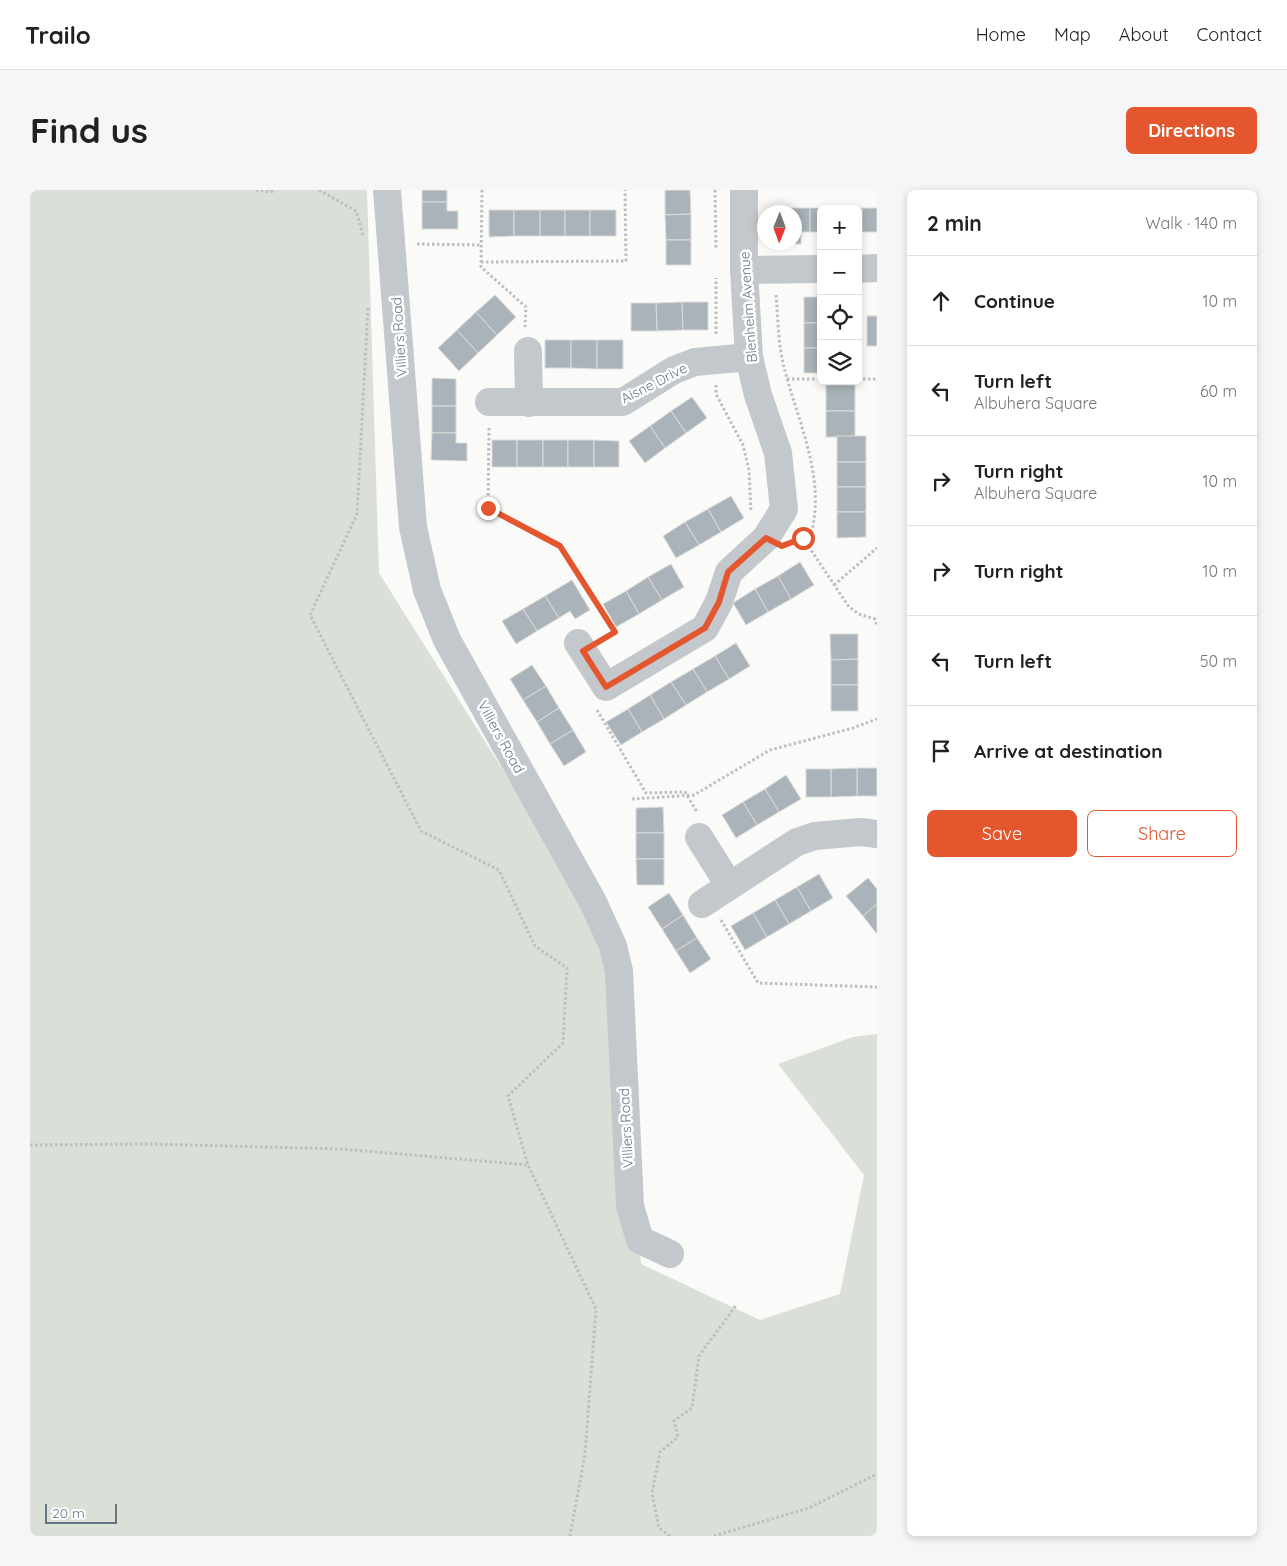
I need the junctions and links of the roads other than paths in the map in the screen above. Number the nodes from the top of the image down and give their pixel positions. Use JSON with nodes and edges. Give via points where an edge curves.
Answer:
{"nodes":[{"id":1,"x":387,"y":190,"type":"edge"},
{"id":2,"x":744,"y":190,"type":"edge"},
{"id":3,"x":877,"y":268,"type":"edge"},
{"id":4,"x":817,"y":269,"type":"edge"},
{"id":5,"x":862,"y":269,"type":"edge"},
{"id":6,"x":744,"y":270,"type":"junction"},
{"id":7,"x":528,"y":351,"type":"road end"},
{"id":8,"x":749,"y":357,"type":"junction"},
{"id":9,"x":489,"y":402,"type":"road end"},
{"id":10,"x":529,"y":402,"type":"junction"},
{"id":11,"x":580,"y":647,"type":"road end"},
{"id":12,"x":877,"y":834,"type":"edge"},
{"id":13,"x":699,"y":837,"type":"road end"},
{"id":14,"x":670,"y":1254,"type":"dead end"}],
"edges":[{"from":1,"to":14,"type":"street","name":"Villiers Road","via":[[414,527],[427,590],[447,640],[593,902],[613,946],[619,970],[630,1206],[640,1240]]},
{"from":2,"to":6,"type":"street","name":"Blenheim Avenue"},
{"from":3,"to":5,"type":"street"},
{"from":4,"to":6,"type":"street"},
{"from":6,"to":8,"type":"street","name":"Blenheim Avenue"},
{"from":7,"to":10,"type":"street"},
{"from":8,"to":10,"type":"street","name":"Aisne Drive","via":[[694,362],[674,370],[623,402]]},
{"from":8,"to":11,"type":"street","name":"Blenheim Avenue","via":[[778,453],[784,509],[766,538],[728,572],[719,602],[705,628],[606,687]]},
{"from":9,"to":10,"type":"street","name":"Aisne Drive"},
{"from":12,"to":13,"type":"street","via":[[861,832],[816,836],[797,842],[713,896]]}]}
